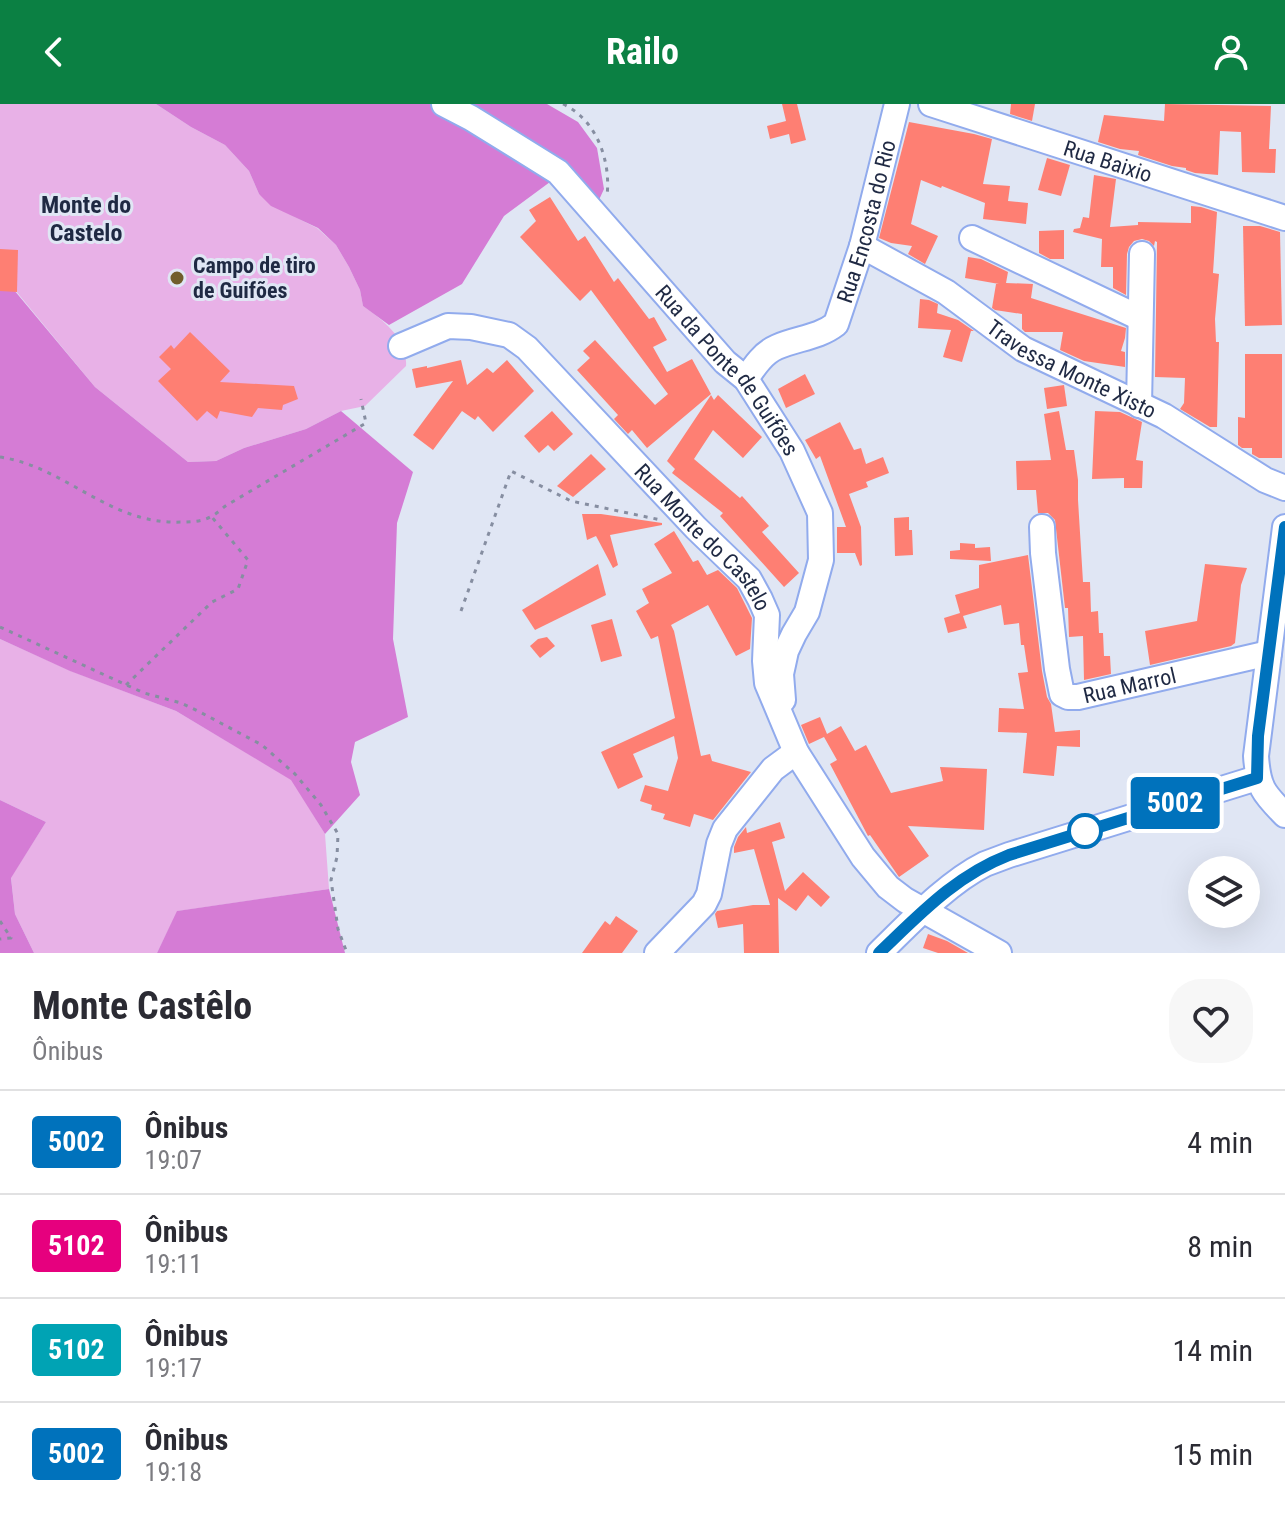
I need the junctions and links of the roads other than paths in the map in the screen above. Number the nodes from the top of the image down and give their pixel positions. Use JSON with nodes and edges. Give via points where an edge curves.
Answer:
{"nodes":[{"id":1,"x":444,"y":104,"type":"edge"},
{"id":2,"x":897,"y":104,"type":"edge"},
{"id":3,"x":931,"y":104,"type":"edge"},
{"id":4,"x":1285,"y":218,"type":"edge"},
{"id":5,"x":972,"y":238,"type":"dead end"},
{"id":6,"x":862,"y":246,"type":"junction"},
{"id":7,"x":1142,"y":254,"type":"dead end"},
{"id":8,"x":1140,"y":318,"type":"junction"},
{"id":9,"x":401,"y":346,"type":"dead end"},
{"id":10,"x":746,"y":379,"type":"junction"},
{"id":11,"x":1139,"y":405,"type":"junction"},
{"id":12,"x":1285,"y":488,"type":"edge"},
{"id":13,"x":1042,"y":527,"type":"dead end"},
{"id":14,"x":1285,"y":527,"type":"edge"},
{"id":15,"x":1281,"y":605,"type":"edge"},
{"id":16,"x":1269,"y":653,"type":"junction"},
{"id":17,"x":786,"y":726,"type":"junction"},
{"id":18,"x":796,"y":752,"type":"junction"},
{"id":19,"x":1257,"y":778,"type":"junction"},
{"id":20,"x":1285,"y":815,"type":"edge"},
{"id":21,"x":923,"y":910,"type":"junction"},
{"id":22,"x":657,"y":953,"type":"edge"},
{"id":23,"x":879,"y":953,"type":"edge"},
{"id":24,"x":999,"y":953,"type":"edge"}],
"edges":[{"from":1,"to":10,"type":"street","name":"Rua da Ponte de Guifões","via":[[558,172],[725,362]]},
{"from":2,"to":6,"type":"street","name":"Rua Encosta do Rio"},
{"from":3,"to":4,"type":"street","name":"Rua Baixio"},
{"from":5,"to":8,"type":"street"},
{"from":6,"to":10,"type":"street","name":"Rua Encosta do Rio","via":[[836,324],[774,347]]},
{"from":6,"to":11,"type":"street","name":"Travessa Monte Xisto","via":[[946,292],[1023,349]]},
{"from":7,"to":8,"type":"street"},
{"from":8,"to":11,"type":"street"},
{"from":9,"to":17,"type":"street","name":"Rua Monte do Castelo","via":[[448,326],[509,335],[527,348],[749,579],[767,615],[767,683]]},
{"from":10,"to":17,"type":"street","name":"Rua da Ponte de Guifões","via":[[792,451],[820,513],[821,560],[807,612],[786,651],[781,674]]},
{"from":11,"to":12,"type":"street","name":"Travessa Monte Xisto"},
{"from":13,"to":16,"type":"street","name":"Rua Marrol","via":[[1062,694],[1078,697]]},
{"from":14,"to":15,"type":"street"},
{"from":15,"to":16,"type":"street"},
{"from":16,"to":19,"type":"street"},
{"from":17,"to":18,"type":"street","name":"Rua Monte do Castelo"},
{"from":18,"to":21,"type":"street","name":"Rua Monte do Castelo","via":[[863,857],[888,887]]},
{"from":18,"to":22,"type":"street","via":[[773,769],[725,829],[704,904]]},
{"from":19,"to":20,"type":"street"},
{"from":19,"to":21,"type":"street","via":[[985,864]]},
{"from":21,"to":23,"type":"street"},
{"from":21,"to":24,"type":"street","name":"Rua Monte do Castelo"}]}
